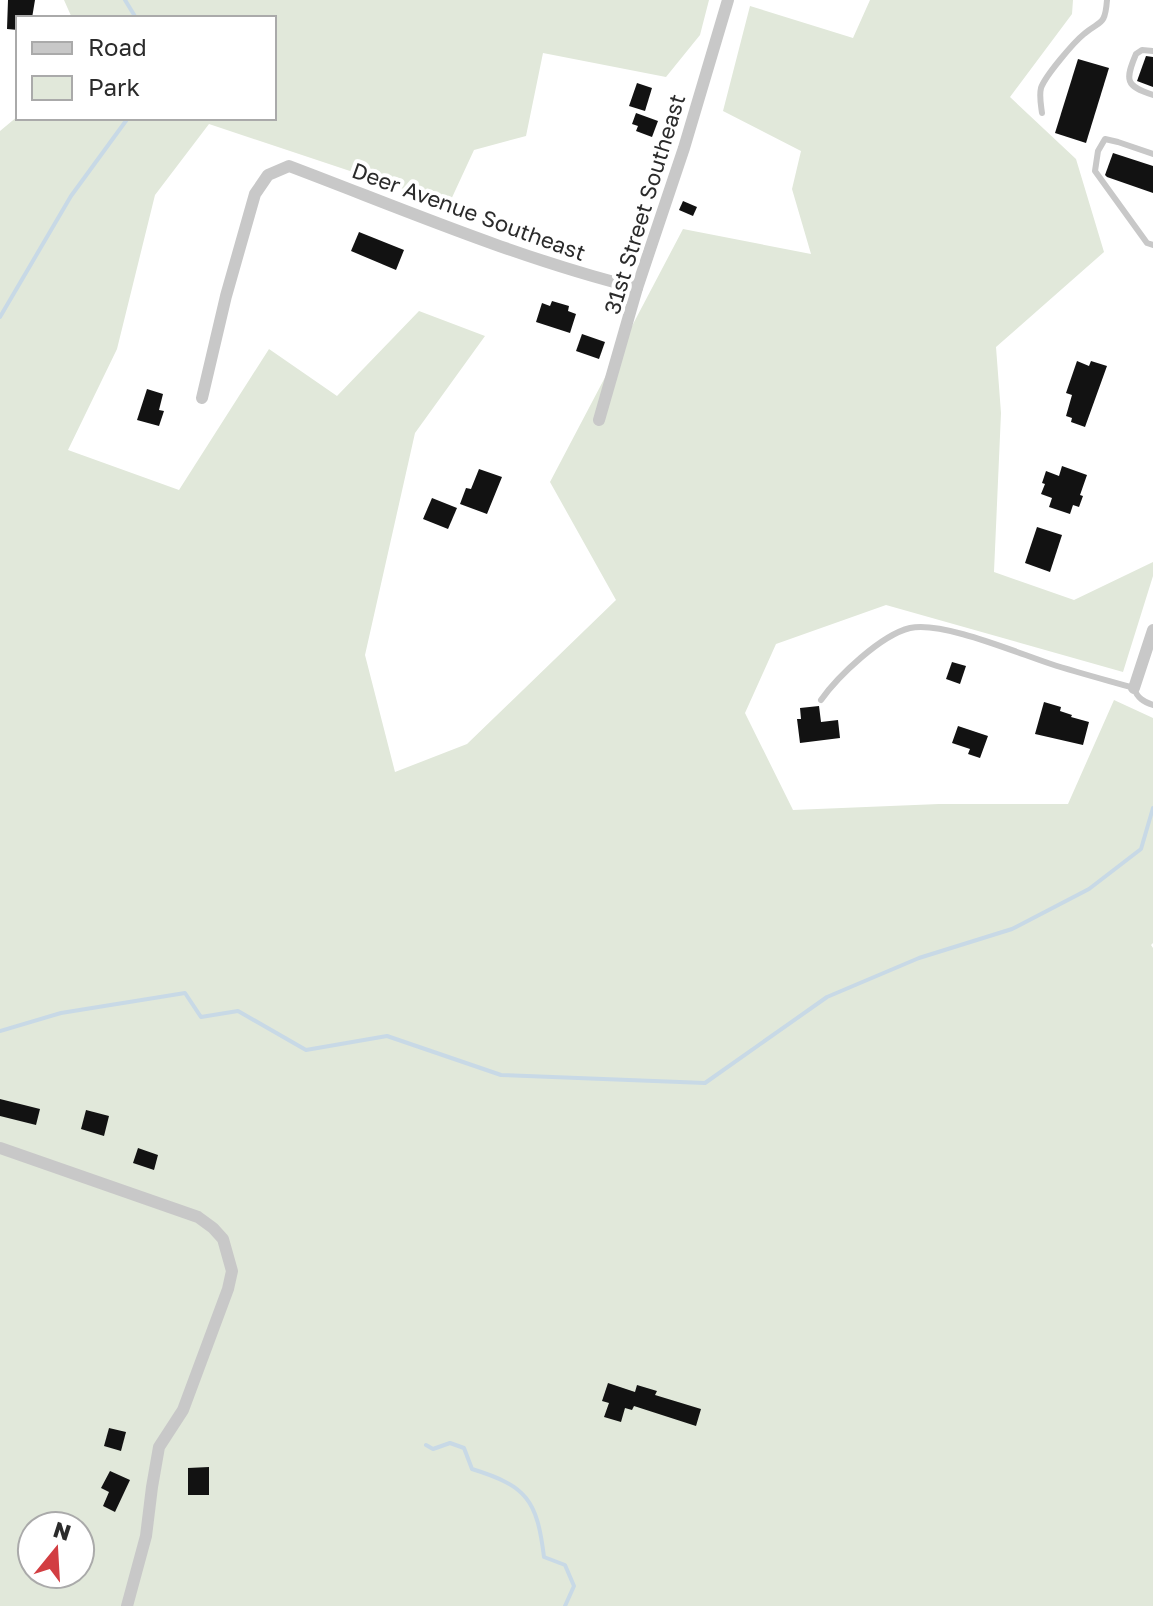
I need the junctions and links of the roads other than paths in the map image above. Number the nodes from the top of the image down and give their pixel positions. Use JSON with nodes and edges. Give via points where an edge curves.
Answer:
{"nodes":[{"id":1,"x":728,"y":0,"type":"edge"},
{"id":2,"x":1107,"y":0,"type":"edge"},
{"id":3,"x":1152,"y":51,"type":"edge"},
{"id":4,"x":1153,"y":95,"type":"edge"},
{"id":5,"x":1042,"y":113,"type":"dead end"},
{"id":6,"x":1153,"y":154,"type":"edge"},
{"id":7,"x":1153,"y":245,"type":"edge"},
{"id":8,"x":637,"y":288,"type":"junction"},
{"id":9,"x":202,"y":398,"type":"dead end"},
{"id":10,"x":599,"y":420,"type":"dead end"},
{"id":11,"x":1153,"y":630,"type":"edge"},
{"id":12,"x":1134,"y":688,"type":"junction"},
{"id":13,"x":821,"y":700,"type":"dead end"},
{"id":14,"x":1153,"y":705,"type":"edge"},
{"id":15,"x":0,"y":1148,"type":"edge"},
{"id":16,"x":127,"y":1606,"type":"edge"}],
"edges":[{"from":1,"to":8,"type":"street","name":"31st Street Southeast"},
{"from":2,"to":5,"type":"lane","via":[[1100,25],[1085,32],[1041,87]]},
{"from":3,"to":4,"type":"lane","via":[[1136,54],[1128,79],[1137,90]]},
{"from":6,"to":7,"type":"lane","via":[[1105,139],[1095,171]]},
{"from":8,"to":9,"type":"street","name":"Deer Avenue Southeast","via":[[503,246],[289,166],[268,175],[255,194]]},
{"from":8,"to":10,"type":"street","name":"31st Street Southeast"},
{"from":11,"to":12,"type":"street"},
{"from":12,"to":13,"type":"lane","via":[[923,627],[887,637]]},
{"from":12,"to":14,"type":"lane","via":[[1140,699]]},
{"from":15,"to":16,"type":"street","via":[[198,1217],[223,1239],[232,1271],[183,1410],[159,1447],[146,1536]]}]}
